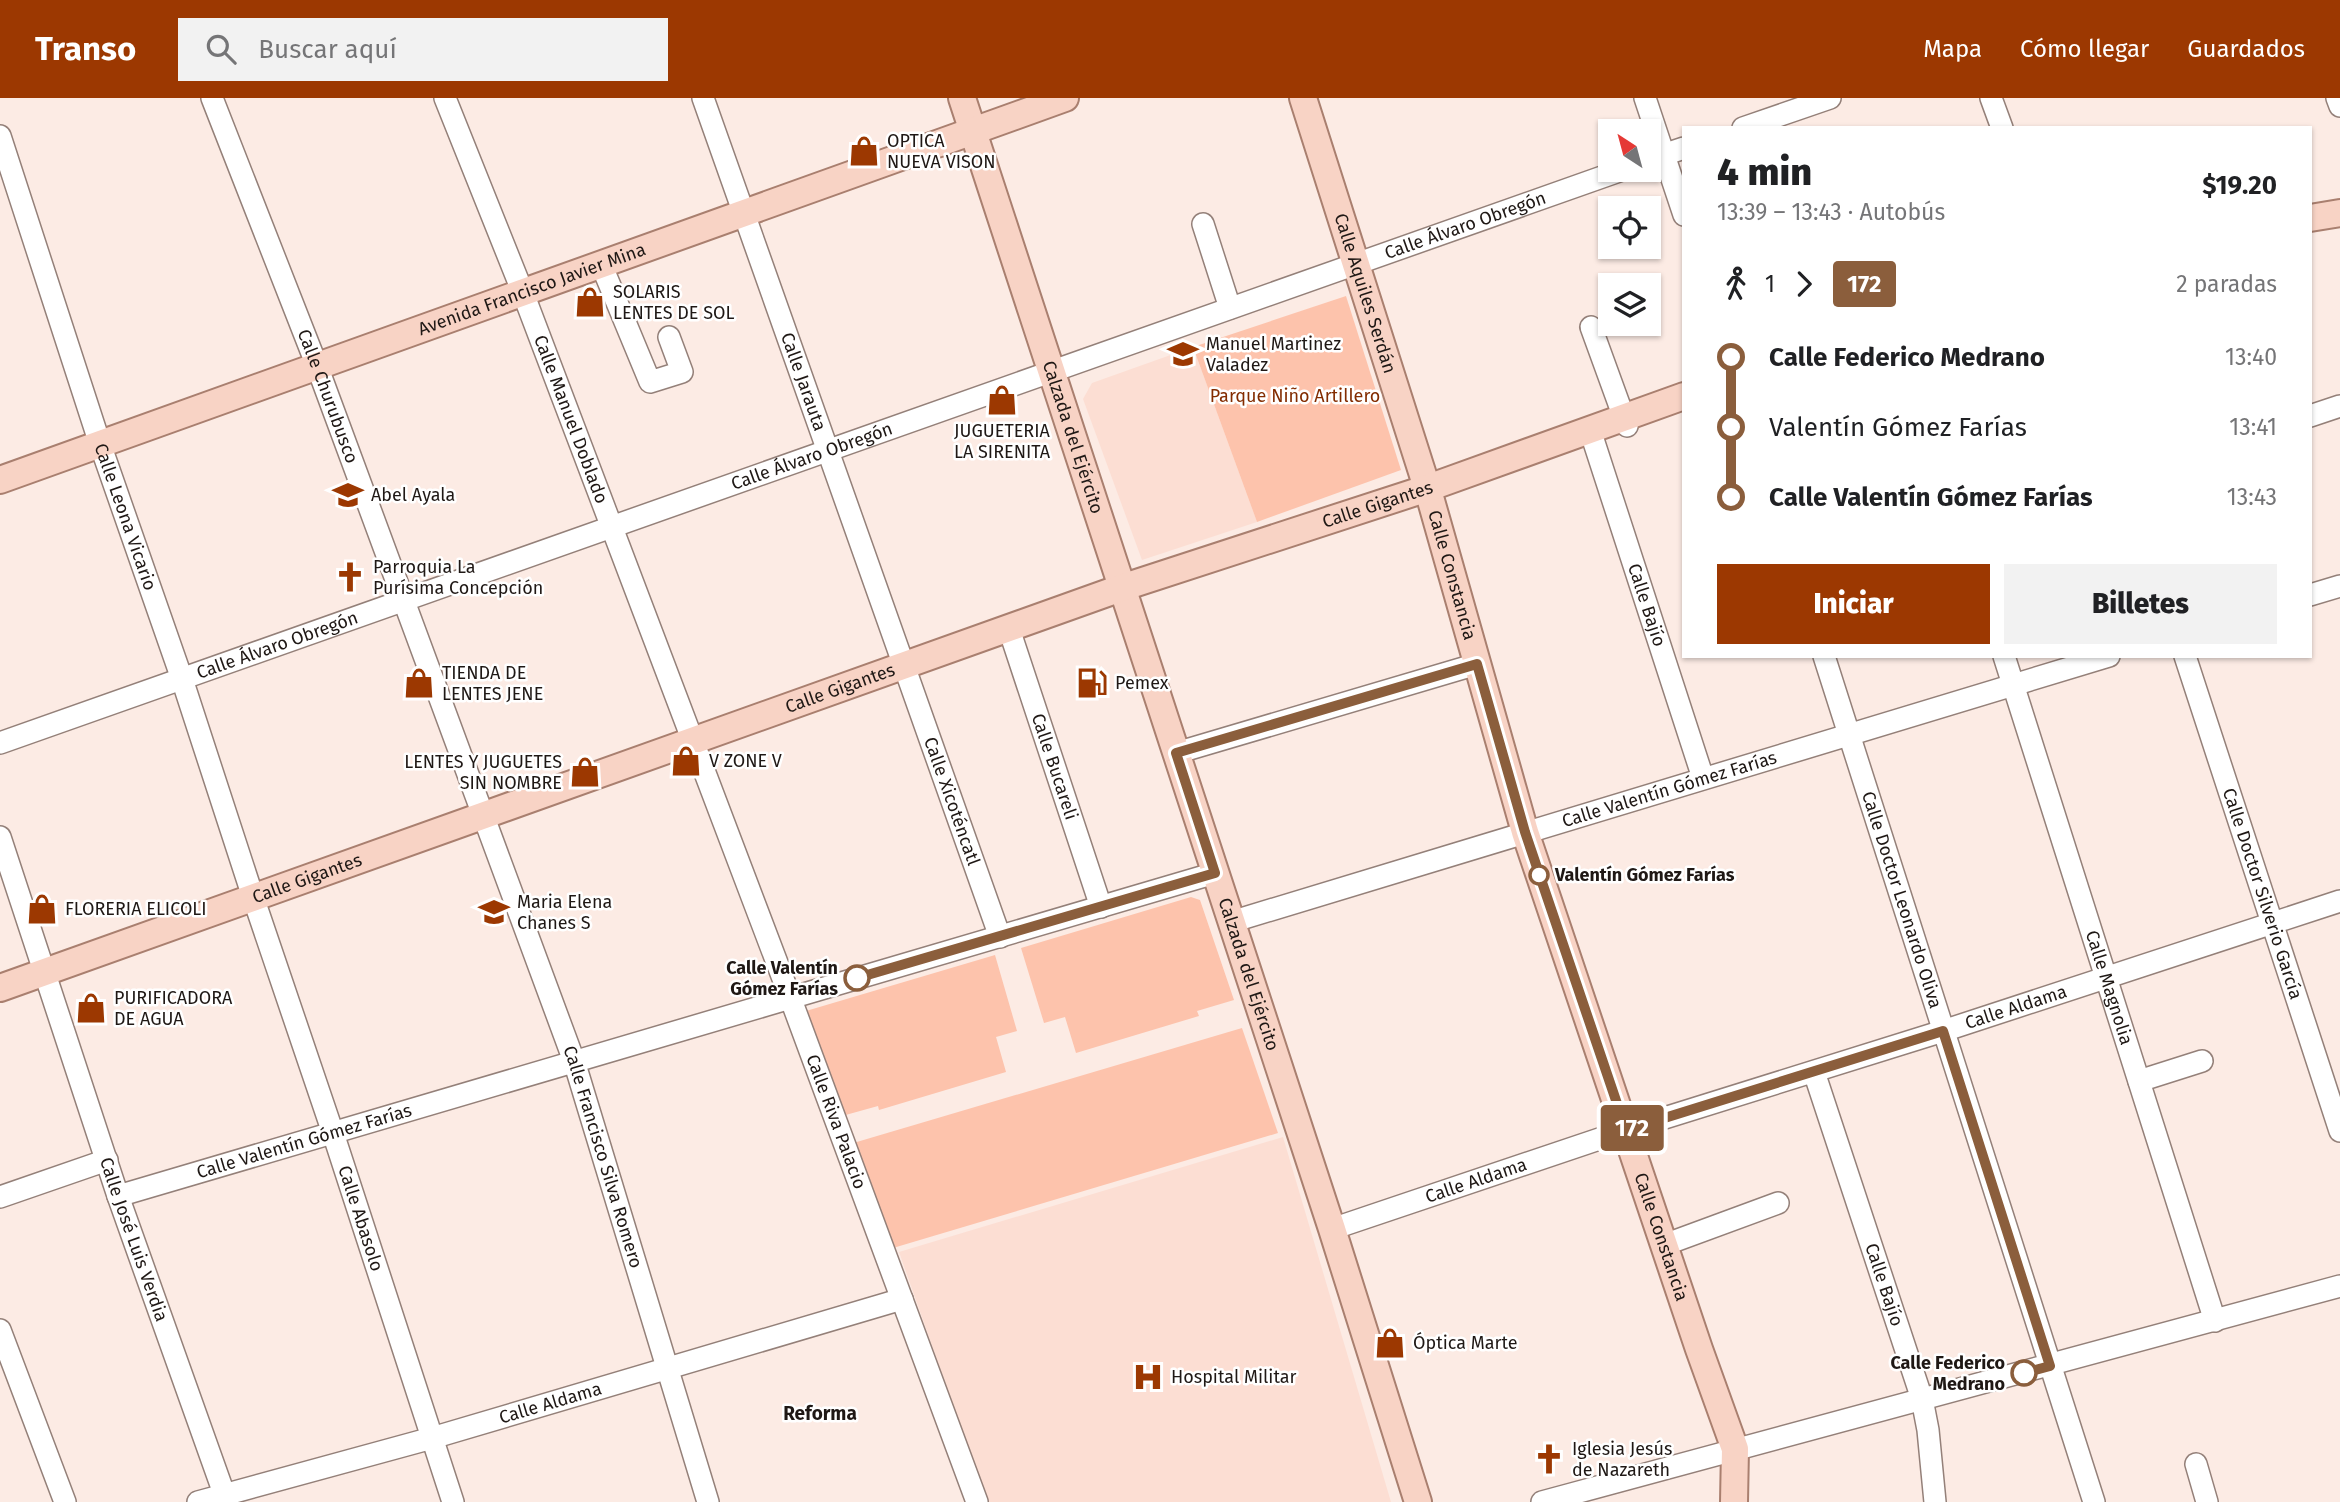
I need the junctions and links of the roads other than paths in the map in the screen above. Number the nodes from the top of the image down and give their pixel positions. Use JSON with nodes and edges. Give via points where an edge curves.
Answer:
{"nodes":[{"id":1,"x":212,"y":98,"type":"edge"},
{"id":2,"x":445,"y":98,"type":"edge"},
{"id":3,"x":702,"y":98,"type":"edge"},
{"id":4,"x":962,"y":98,"type":"edge"},
{"id":5,"x":1065,"y":98,"type":"edge"},
{"id":6,"x":1303,"y":98,"type":"edge"},
{"id":7,"x":1645,"y":98,"type":"edge"},
{"id":8,"x":1830,"y":98,"type":"edge"},
{"id":9,"x":1992,"y":98,"type":"edge"},
{"id":10,"x":2337,"y":98,"type":"edge"},
{"id":11,"x":2340,"y":106,"type":"edge"},
{"id":12,"x":1749,"y":126,"type":"edge"},
{"id":13,"x":2001,"y":126,"type":"edge"},
{"id":14,"x":973,"y":131,"type":"junction"},
{"id":15,"x":0,"y":136,"type":"edge"},
{"id":16,"x":1665,"y":155,"type":"edge"},
{"id":17,"x":1598,"y":178,"type":"edge"},
{"id":18,"x":1682,"y":209,"type":"edge"},
{"id":19,"x":744,"y":213,"type":"junction"},
{"id":20,"x":2340,"y":213,"type":"edge"},
{"id":21,"x":2312,"y":218,"type":"edge"},
{"id":22,"x":1203,"y":224,"type":"dead end"},
{"id":23,"x":1357,"y":263,"type":"junction"},
{"id":24,"x":601,"y":264,"type":"junction"},
{"id":25,"x":523,"y":293,"type":"junction"},
{"id":26,"x":1230,"y":307,"type":"junction"},
{"id":27,"x":1591,"y":327,"type":"dead end"},
{"id":28,"x":668,"y":337,"type":"dead end"},
{"id":29,"x":317,"y":366,"type":"junction"},
{"id":30,"x":1050,"y":372,"type":"junction"},
{"id":31,"x":1682,"y":397,"type":"edge"},
{"id":32,"x":2340,"y":406,"type":"edge"},
{"id":33,"x":2312,"y":415,"type":"edge"},
{"id":34,"x":1626,"y":422,"type":"junction"},
{"id":35,"x":1590,"y":430,"type":"junction"},
{"id":36,"x":100,"y":444,"type":"junction"},
{"id":37,"x":827,"y":450,"type":"junction"},
{"id":38,"x":0,"y":480,"type":"edge"},
{"id":39,"x":1427,"y":488,"type":"junction"},
{"id":40,"x":611,"y":527,"type":"junction"},
{"id":41,"x":2340,"y":586,"type":"edge"},
{"id":42,"x":1121,"y":589,"type":"junction"},
{"id":43,"x":2312,"y":594,"type":"edge"},
{"id":44,"x":404,"y":600,"type":"junction"},
{"id":45,"x":1009,"y":629,"type":"junction"},
{"id":46,"x":1825,"y":658,"type":"edge"},
{"id":47,"x":2005,"y":658,"type":"edge"},
{"id":48,"x":2102,"y":658,"type":"edge"},
{"id":49,"x":2187,"y":658,"type":"edge"},
{"id":50,"x":1477,"y":664,"type":"junction"},
{"id":51,"x":902,"y":667,"type":"junction"},
{"id":52,"x":182,"y":679,"type":"junction"},
{"id":53,"x":2014,"y":685,"type":"junction"},
{"id":54,"x":1849,"y":734,"type":"junction"},
{"id":55,"x":693,"y":742,"type":"junction"},
{"id":56,"x":0,"y":743,"type":"edge"},
{"id":57,"x":1176,"y":753,"type":"junction"},
{"id":58,"x":1703,"y":778,"type":"junction"},
{"id":59,"x":484,"y":816,"type":"junction"},
{"id":60,"x":1525,"y":832,"type":"junction"},
{"id":61,"x":0,"y":836,"type":"edge"},
{"id":62,"x":1215,"y":873,"type":"junction"},
{"id":63,"x":253,"y":897,"type":"junction"},
{"id":64,"x":2340,"y":901,"type":"edge"},
{"id":65,"x":1101,"y":907,"type":"junction"},
{"id":66,"x":1231,"y":922,"type":"junction"},
{"id":67,"x":2273,"y":922,"type":"junction"},
{"id":68,"x":1000,"y":937,"type":"junction"},
{"id":69,"x":45,"y":972,"type":"junction"},
{"id":70,"x":2107,"y":978,"type":"junction"},
{"id":71,"x":0,"y":988,"type":"edge"},
{"id":72,"x":790,"y":998,"type":"junction"},
{"id":73,"x":1943,"y":1031,"type":"junction"},
{"id":74,"x":2202,"y":1061,"type":"dead end"},
{"id":75,"x":574,"y":1062,"type":"junction"},
{"id":76,"x":1814,"y":1072,"type":"junction"},
{"id":77,"x":2139,"y":1081,"type":"junction"},
{"id":78,"x":1626,"y":1130,"type":"junction"},
{"id":79,"x":2340,"y":1131,"type":"edge"},
{"id":80,"x":333,"y":1133,"type":"junction"},
{"id":81,"x":107,"y":1160,"type":"junction"},
{"id":82,"x":118,"y":1196,"type":"junction"},
{"id":83,"x":0,"y":1197,"type":"edge"},
{"id":84,"x":1777,"y":1203,"type":"dead end"},
{"id":85,"x":1332,"y":1230,"type":"junction"},
{"id":86,"x":1664,"y":1245,"type":"junction"},
{"id":87,"x":2340,"y":1286,"type":"edge"},
{"id":88,"x":902,"y":1299,"type":"junction"},
{"id":89,"x":2215,"y":1321,"type":"junction"},
{"id":90,"x":0,"y":1330,"type":"edge"},
{"id":91,"x":2050,"y":1366,"type":"junction"},
{"id":92,"x":667,"y":1368,"type":"junction"},
{"id":93,"x":1922,"y":1399,"type":"junction"},
{"id":94,"x":432,"y":1438,"type":"junction"},
{"id":95,"x":1735,"y":1448,"type":"junction"},
{"id":96,"x":2196,"y":1464,"type":"dead end"},
{"id":97,"x":226,"y":1498,"type":"edge"},
{"id":98,"x":65,"y":1502,"type":"edge"},
{"id":99,"x":198,"y":1502,"type":"edge"},
{"id":100,"x":453,"y":1502,"type":"edge"},
{"id":101,"x":708,"y":1502,"type":"edge"},
{"id":102,"x":977,"y":1502,"type":"edge"},
{"id":103,"x":1418,"y":1502,"type":"edge"},
{"id":104,"x":1542,"y":1502,"type":"edge"},
{"id":105,"x":1734,"y":1502,"type":"edge"},
{"id":106,"x":1935,"y":1502,"type":"edge"},
{"id":107,"x":2094,"y":1502,"type":"edge"},
{"id":108,"x":2207,"y":1502,"type":"edge"}],
"edges":[{"from":1,"to":29,"type":"street","name":"Calle Churubusco"},
{"from":2,"to":25,"type":"street","name":"Calle Manuel Doblado"},
{"from":3,"to":19,"type":"street","name":"Calle Jarauta"},
{"from":4,"to":14,"type":"main road","name":"Calzada del Ejército"},
{"from":5,"to":14,"type":"main road","name":"Avenida Francisco Javier Mina"},
{"from":6,"to":23,"type":"main road","name":"Calle Aquiles Serdán"},
{"from":7,"to":16,"type":"street"},
{"from":8,"to":12,"type":"street"},
{"from":9,"to":13,"type":"street"},
{"from":10,"to":11,"type":"street"},
{"from":14,"to":19,"type":"main road","name":"Avenida Francisco Javier Mina"},
{"from":14,"to":30,"type":"main road","name":"Calzada del Ejército"},
{"from":15,"to":36,"type":"street","name":"Calle Leona Vicario"},
{"from":16,"to":18,"type":"street"},
{"from":17,"to":23,"type":"street","name":"Calle Álvaro Obregón"},
{"from":19,"to":24,"type":"main road","name":"Avenida Francisco Javier Mina"},
{"from":19,"to":37,"type":"street","name":"Calle Jarauta"},
{"from":20,"to":21,"type":"main road"},
{"from":22,"to":26,"type":"street"},
{"from":23,"to":26,"type":"street","name":"Calle Álvaro Obregón"},
{"from":23,"to":39,"type":"main road","name":"Calle Aquiles Serdán"},
{"from":24,"to":25,"type":"main road","name":"Avenida Francisco Javier Mina"},
{"from":24,"to":28,"type":"street","via":[[650,382],[682,372]]},
{"from":25,"to":29,"type":"main road","name":"Avenida Francisco Javier Mina"},
{"from":25,"to":40,"type":"street","name":"Calle Manuel Doblado"},
{"from":26,"to":30,"type":"street","name":"Calle Álvaro Obregón"},
{"from":27,"to":34,"type":"street"},
{"from":29,"to":36,"type":"main road","name":"Avenida Francisco Javier Mina"},
{"from":29,"to":44,"type":"street","name":"Calle Churubusco"},
{"from":30,"to":37,"type":"street","name":"Calle Álvaro Obregón"},
{"from":30,"to":42,"type":"main road","name":"Calzada del Ejército"},
{"from":31,"to":34,"type":"main road","name":"Calle Gigantes"},
{"from":32,"to":33,"type":"street"},
{"from":34,"to":35,"type":"main road","name":"Calle Gigantes"},
{"from":35,"to":39,"type":"main road","name":"Calle Gigantes"},
{"from":35,"to":58,"type":"street","name":"Calle Bajío"},
{"from":36,"to":38,"type":"main road","name":"Avenida Francisco Javier Mina"},
{"from":36,"to":52,"type":"street","name":"Calle Leona Vicario"},
{"from":37,"to":40,"type":"street","name":"Calle Álvaro Obregón"},
{"from":37,"to":51,"type":"street","name":"Calle Jarauta"},
{"from":39,"to":42,"type":"main road","name":"Calle Gigantes"},
{"from":39,"to":50,"type":"main road","name":"Calle Constancia"},
{"from":40,"to":44,"type":"street","name":"Calle Álvaro Obregón"},
{"from":40,"to":55,"type":"street","name":"Calle Manuel Doblado"},
{"from":41,"to":43,"type":"street"},
{"from":42,"to":45,"type":"main road","name":"Calle Gigantes"},
{"from":42,"to":57,"type":"main road","name":"Calzada del Ejército"},
{"from":44,"to":52,"type":"street","name":"Calle Álvaro Obregón"},
{"from":44,"to":59,"type":"street","name":"Calle Churubusco"},
{"from":45,"to":51,"type":"main road","name":"Calle Gigantes"},
{"from":45,"to":65,"type":"street","name":"Calle Bucareli"},
{"from":46,"to":54,"type":"street","name":"Calle Doctor Leonardo Oliva"},
{"from":47,"to":53,"type":"street","name":"Calle Magnolia"},
{"from":48,"to":53,"type":"street","name":"Calle Valentín Gómez Farías"},
{"from":49,"to":67,"type":"street","name":"Calle Doctor Silverio García"},
{"from":50,"to":57,"type":"street"},
{"from":50,"to":60,"type":"main road","name":"Calle Constancia"},
{"from":51,"to":55,"type":"main road","name":"Calle Gigantes"},
{"from":51,"to":68,"type":"street","name":"Calle Xicoténcatl"},
{"from":52,"to":56,"type":"street","name":"Calle Álvaro Obregón"},
{"from":52,"to":63,"type":"street","name":"Calle Leona Vicario"},
{"from":53,"to":54,"type":"street","name":"Calle Valentín Gómez Farías"},
{"from":53,"to":70,"type":"street","name":"Calle Magnolia"},
{"from":54,"to":58,"type":"street","name":"Calle Valentín Gómez Farías"},
{"from":54,"to":73,"type":"street","name":"Calle Doctor Leonardo Oliva"},
{"from":55,"to":59,"type":"main road","name":"Calle Gigantes"},
{"from":55,"to":72,"type":"street","name":"Calle Riva Palacio"},
{"from":57,"to":62,"type":"main road","name":"Calzada del Ejército"},
{"from":58,"to":60,"type":"street","name":"Calle Valentín Gómez Farías"},
{"from":59,"to":63,"type":"main road","name":"Calle Gigantes"},
{"from":59,"to":75,"type":"street","name":"Calle Francisco Silva Romero"},
{"from":60,"to":66,"type":"street","name":"Calle Valentín Gómez Farías"},
{"from":60,"to":78,"type":"main road","name":"Calle Constancia"},
{"from":61,"to":69,"type":"street","name":"Calle José Luis Verdia"},
{"from":62,"to":65,"type":"street","name":"Calle Valentín Gómez Farías"},
{"from":62,"to":66,"type":"main road","name":"Calzada del Ejército"},
{"from":63,"to":69,"type":"main road","name":"Calle Gigantes"},
{"from":63,"to":80,"type":"street","name":"Calle Abasolo"},
{"from":64,"to":67,"type":"street","name":"Calle Aldama"},
{"from":65,"to":68,"type":"street","name":"Calle Valentín Gómez Farías"},
{"from":66,"to":85,"type":"main road","name":"Calzada del Ejército"},
{"from":67,"to":70,"type":"street","name":"Calle Aldama"},
{"from":67,"to":79,"type":"street","name":"Calle Doctor Silverio García"},
{"from":68,"to":72,"type":"street","name":"Calle Valentín Gómez Farías"},
{"from":69,"to":71,"type":"main road","name":"Calle Gigantes"},
{"from":69,"to":81,"type":"street","name":"Calle José Luis Verdia"},
{"from":70,"to":73,"type":"street","name":"Calle Aldama"},
{"from":70,"to":77,"type":"street","name":"Calle Magnolia"},
{"from":72,"to":75,"type":"street","name":"Calle Valentín Gómez Farías"},
{"from":72,"to":88,"type":"street","name":"Calle Riva Palacio"},
{"from":73,"to":76,"type":"street","name":"Calle Aldama"},
{"from":73,"to":91,"type":"street","name":"Calle Doctor Leonardo Oliva"},
{"from":74,"to":77,"type":"street"},
{"from":75,"to":80,"type":"street","name":"Calle Valentín Gómez Farías"},
{"from":75,"to":92,"type":"street","name":"Calle Francisco Silva Romero"},
{"from":76,"to":78,"type":"street","name":"Calle Aldama"},
{"from":76,"to":93,"type":"street","name":"Calle Bajío"},
{"from":77,"to":89,"type":"street","name":"Calle Magnolia"},
{"from":78,"to":85,"type":"street","name":"Calle Aldama"},
{"from":78,"to":86,"type":"main road","name":"Calle Constancia"},
{"from":80,"to":82,"type":"street","name":"Calle Valentín Gómez Farías"},
{"from":80,"to":94,"type":"street","name":"Calle Abasolo"},
{"from":81,"to":82,"type":"street","name":"Calle José Luis Verdia"},
{"from":81,"to":83,"type":"street"},
{"from":82,"to":97,"type":"street","name":"Calle José Luis Verdia"},
{"from":84,"to":86,"type":"street"},
{"from":85,"to":103,"type":"main road","name":"Calzada del Ejército"},
{"from":86,"to":95,"type":"main road","name":"Calle Constancia"},
{"from":87,"to":89,"type":"street"},
{"from":88,"to":92,"type":"street","name":"Calle Aldama"},
{"from":88,"to":102,"type":"street","name":"Calle Riva Palacio"},
{"from":89,"to":91,"type":"street"},
{"from":90,"to":98,"type":"street"},
{"from":91,"to":93,"type":"street"},
{"from":91,"to":107,"type":"street","name":"Calle Doctor Leonardo Oliva"},
{"from":92,"to":94,"type":"street","name":"Calle Aldama"},
{"from":92,"to":101,"type":"street","name":"Calle Francisco Silva Romero"},
{"from":93,"to":95,"type":"street"},
{"from":93,"to":106,"type":"street","name":"Calle Bajío"},
{"from":94,"to":97,"type":"street","name":"Calle Aldama"},
{"from":94,"to":100,"type":"street","name":"Calle Abasolo"},
{"from":95,"to":104,"type":"street"},
{"from":95,"to":105,"type":"main road","name":"Calle Constancia"},
{"from":96,"to":108,"type":"street"},
{"from":97,"to":99,"type":"street","name":"Calle Aldama"}]}
